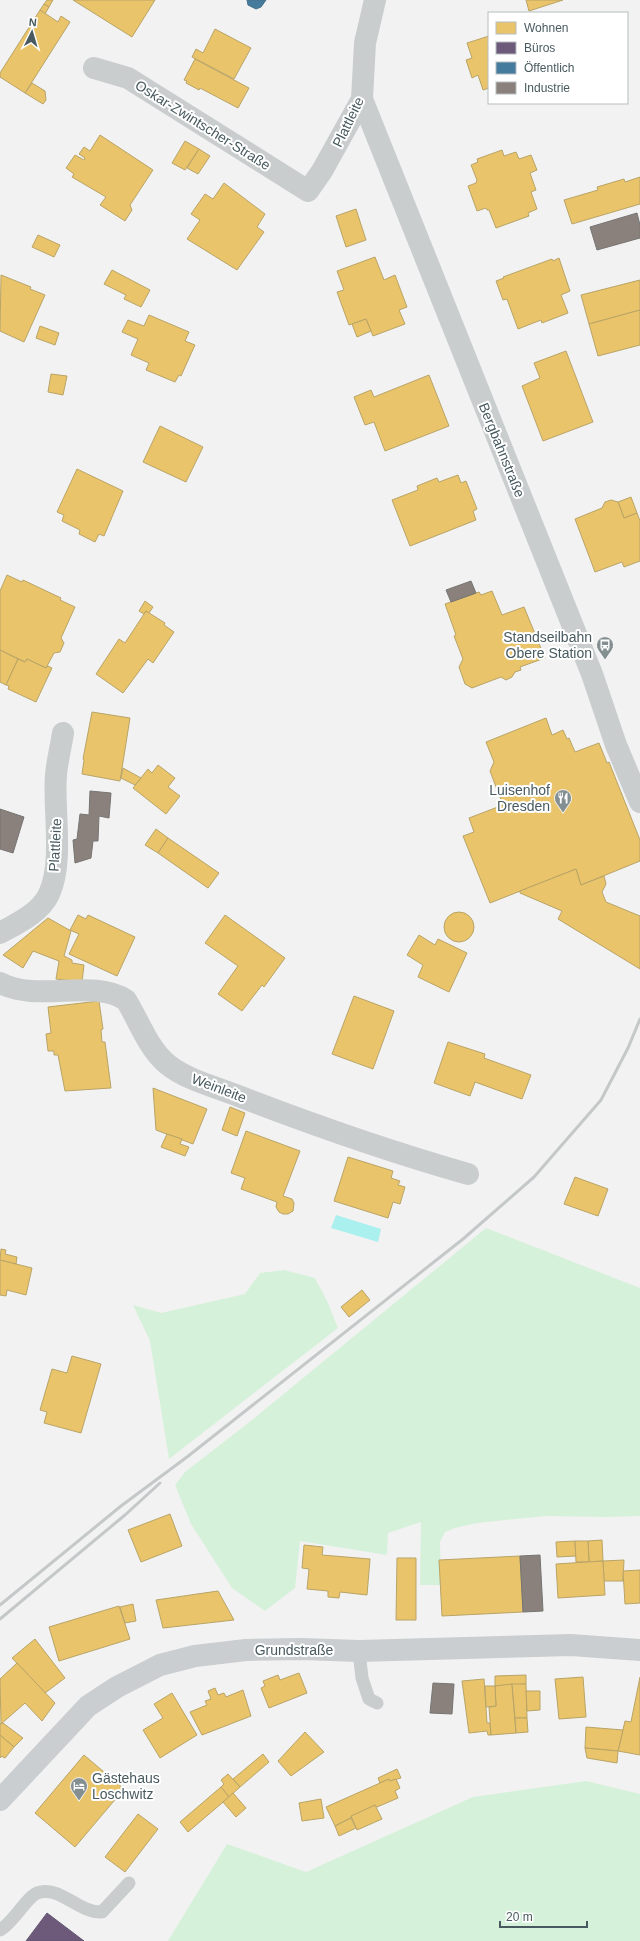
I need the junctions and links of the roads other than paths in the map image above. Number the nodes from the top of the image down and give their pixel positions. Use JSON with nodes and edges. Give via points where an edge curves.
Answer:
{"nodes":[{"id":1,"x":375,"y":0,"type":"edge"},
{"id":2,"x":94,"y":68,"type":"dead end"},
{"id":3,"x":362,"y":99,"type":"junction"},
{"id":4,"x":308,"y":191,"type":"joint"},
{"id":5,"x":63,"y":733,"type":"dead end"},
{"id":6,"x":640,"y":802,"type":"edge"},
{"id":7,"x":0,"y":934,"type":"edge"},
{"id":8,"x":0,"y":983,"type":"edge"},
{"id":9,"x":468,"y":1174,"type":"dead end"},
{"id":10,"x":640,"y":1650,"type":"edge"},
{"id":11,"x":359,"y":1651,"type":"junction"},
{"id":12,"x":377,"y":1703,"type":"dead end"},
{"id":13,"x":0,"y":1800,"type":"edge"},
{"id":14,"x":129,"y":1883,"type":"dead end"},
{"id":15,"x":0,"y":1930,"type":"edge"}],
"edges":[{"from":1,"to":3,"type":"street","name":"Plattleite","via":[[365,43]]},
{"from":2,"to":4,"type":"street","name":"Oskar-Zwintscher-Straße","via":[[128,78]]},
{"from":3,"to":4,"type":"street","name":"Plattleite"},
{"from":3,"to":6,"type":"street","name":"Bergbahnstraße","via":[[589,666],[616,745]]},
{"from":5,"to":7,"type":"street","name":"Plattleite","via":[[56,776],[57,835],[54,874],[49,894],[36,910]]},
{"from":8,"to":9,"type":"street","name":"Weinleite","via":[[32,992],[108,992],[118,996],[126,1000],[155,1051],[167,1064],[193,1079],[392,1152]]},
{"from":10,"to":11,"type":"main road","name":"Grundstraße","via":[[571,1645]]},
{"from":11,"to":12,"type":"lane","via":[[362,1678],[369,1700]]},
{"from":11,"to":13,"type":"main road","name":"Grundstraße","via":[[246,1650],[195,1656],[160,1665],[117,1686],[88,1706]]},
{"from":14,"to":15,"type":"lane","via":[[102,1912],[93,1913],[51,1891],[35,1894],[7,1926]]}]}
